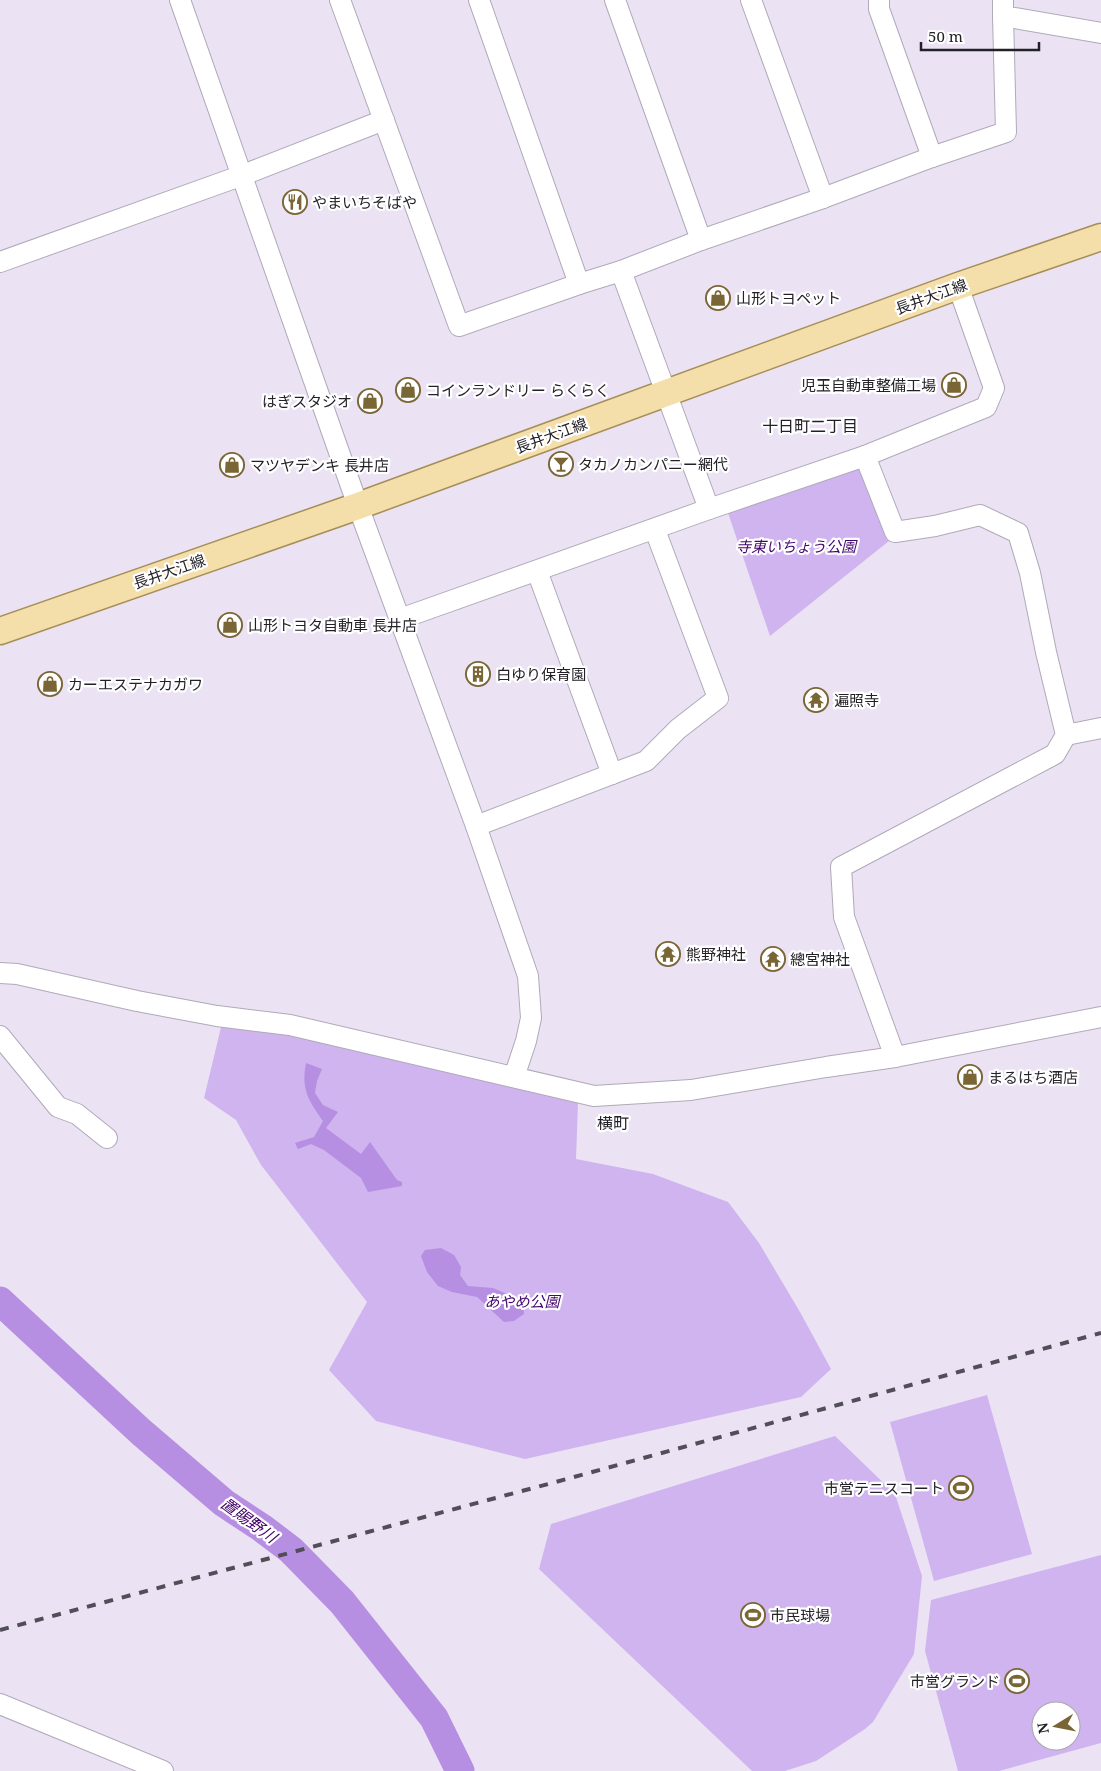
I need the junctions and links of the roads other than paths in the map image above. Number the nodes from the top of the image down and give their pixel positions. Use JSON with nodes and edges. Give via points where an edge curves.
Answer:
{"nodes":[{"id":1,"x":180,"y":0,"type":"edge"},
{"id":2,"x":340,"y":0,"type":"edge"},
{"id":3,"x":479,"y":0,"type":"edge"},
{"id":4,"x":615,"y":0,"type":"edge"},
{"id":5,"x":751,"y":0,"type":"edge"},
{"id":6,"x":879,"y":0,"type":"edge"},
{"id":7,"x":1003,"y":8,"type":"edge"},
{"id":8,"x":1101,"y":33,"type":"edge"},
{"id":9,"x":384,"y":120,"type":"junction"},
{"id":10,"x":932,"y":157,"type":"junction"},
{"id":11,"x":243,"y":175,"type":"junction"},
{"id":12,"x":823,"y":198,"type":"junction"},
{"id":13,"x":1101,"y":237,"type":"edge"},
{"id":14,"x":701,"y":240,"type":"junction"},
{"id":15,"x":0,"y":262,"type":"edge"},
{"id":16,"x":621,"y":271,"type":"junction"},
{"id":17,"x":579,"y":284,"type":"junction"},
{"id":18,"x":958,"y":286,"type":"junction"},
{"id":19,"x":665,"y":393,"type":"junction"},
{"id":20,"x":865,"y":456,"type":"junction"},
{"id":21,"x":358,"y":506,"type":"junction"},
{"id":22,"x":709,"y":509,"type":"junction"},
{"id":23,"x":655,"y":530,"type":"junction"},
{"id":24,"x":537,"y":571,"type":"junction"},
{"id":25,"x":400,"y":620,"type":"junction"},
{"id":26,"x":0,"y":631,"type":"edge"},
{"id":27,"x":1101,"y":728,"type":"edge"},
{"id":28,"x":1066,"y":735,"type":"junction"},
{"id":29,"x":612,"y":774,"type":"junction"},
{"id":30,"x":476,"y":826,"type":"junction"},
{"id":31,"x":0,"y":972,"type":"edge"},
{"id":32,"x":1101,"y":1017,"type":"edge"},
{"id":33,"x":0,"y":1036,"type":"edge"},
{"id":34,"x":895,"y":1057,"type":"junction"},
{"id":35,"x":514,"y":1077,"type":"junction"},
{"id":36,"x":107,"y":1138,"type":"dead end"},
{"id":37,"x":0,"y":1704,"type":"edge"},
{"id":38,"x":163,"y":1771,"type":"edge"}],
"edges":[{"from":1,"to":11,"type":"street"},
{"from":2,"to":9,"type":"street"},
{"from":3,"to":17,"type":"street"},
{"from":4,"to":14,"type":"street"},
{"from":5,"to":12,"type":"street"},
{"from":6,"to":10,"type":"street","via":[[879,9]]},
{"from":7,"to":8,"type":"street"},
{"from":7,"to":10,"type":"street","via":[[1006,132]]},
{"from":9,"to":11,"type":"street"},
{"from":9,"to":17,"type":"street","via":[[459,326]]},
{"from":10,"to":12,"type":"street"},
{"from":11,"to":15,"type":"street"},
{"from":11,"to":21,"type":"street"},
{"from":12,"to":14,"type":"street"},
{"from":13,"to":18,"type":"main road","name":"長井大江線"},
{"from":14,"to":16,"type":"street"},
{"from":16,"to":17,"type":"street"},
{"from":16,"to":19,"type":"street"},
{"from":18,"to":19,"type":"main road","name":"長井大江線"},
{"from":18,"to":20,"type":"street","via":[[994,388],[986,407]]},
{"from":19,"to":21,"type":"main road","name":"長井大江線"},
{"from":19,"to":22,"type":"street"},
{"from":20,"to":22,"type":"street"},
{"from":20,"to":28,"type":"street","via":[[895,532],[980,515],[1018,533]]},
{"from":21,"to":25,"type":"street"},
{"from":21,"to":26,"type":"main road","name":"長井大江線"},
{"from":22,"to":23,"type":"street"},
{"from":23,"to":24,"type":"street"},
{"from":23,"to":29,"type":"street","via":[[718,698],[678,728],[646,761]]},
{"from":24,"to":25,"type":"street"},
{"from":24,"to":29,"type":"street"},
{"from":25,"to":30,"type":"street"},
{"from":27,"to":28,"type":"street"},
{"from":28,"to":34,"type":"street","via":[[1055,754],[842,867],[844,917]]},
{"from":29,"to":30,"type":"street"},
{"from":30,"to":35,"type":"street","via":[[528,976],[531,1018]]},
{"from":31,"to":35,"type":"street","via":[[208,1014],[290,1024]]},
{"from":32,"to":34,"type":"street"},
{"from":33,"to":36,"type":"street","via":[[58,1107],[77,1114]]},
{"from":34,"to":35,"type":"street","via":[[691,1090],[594,1096]]},
{"from":37,"to":38,"type":"street"}]}
